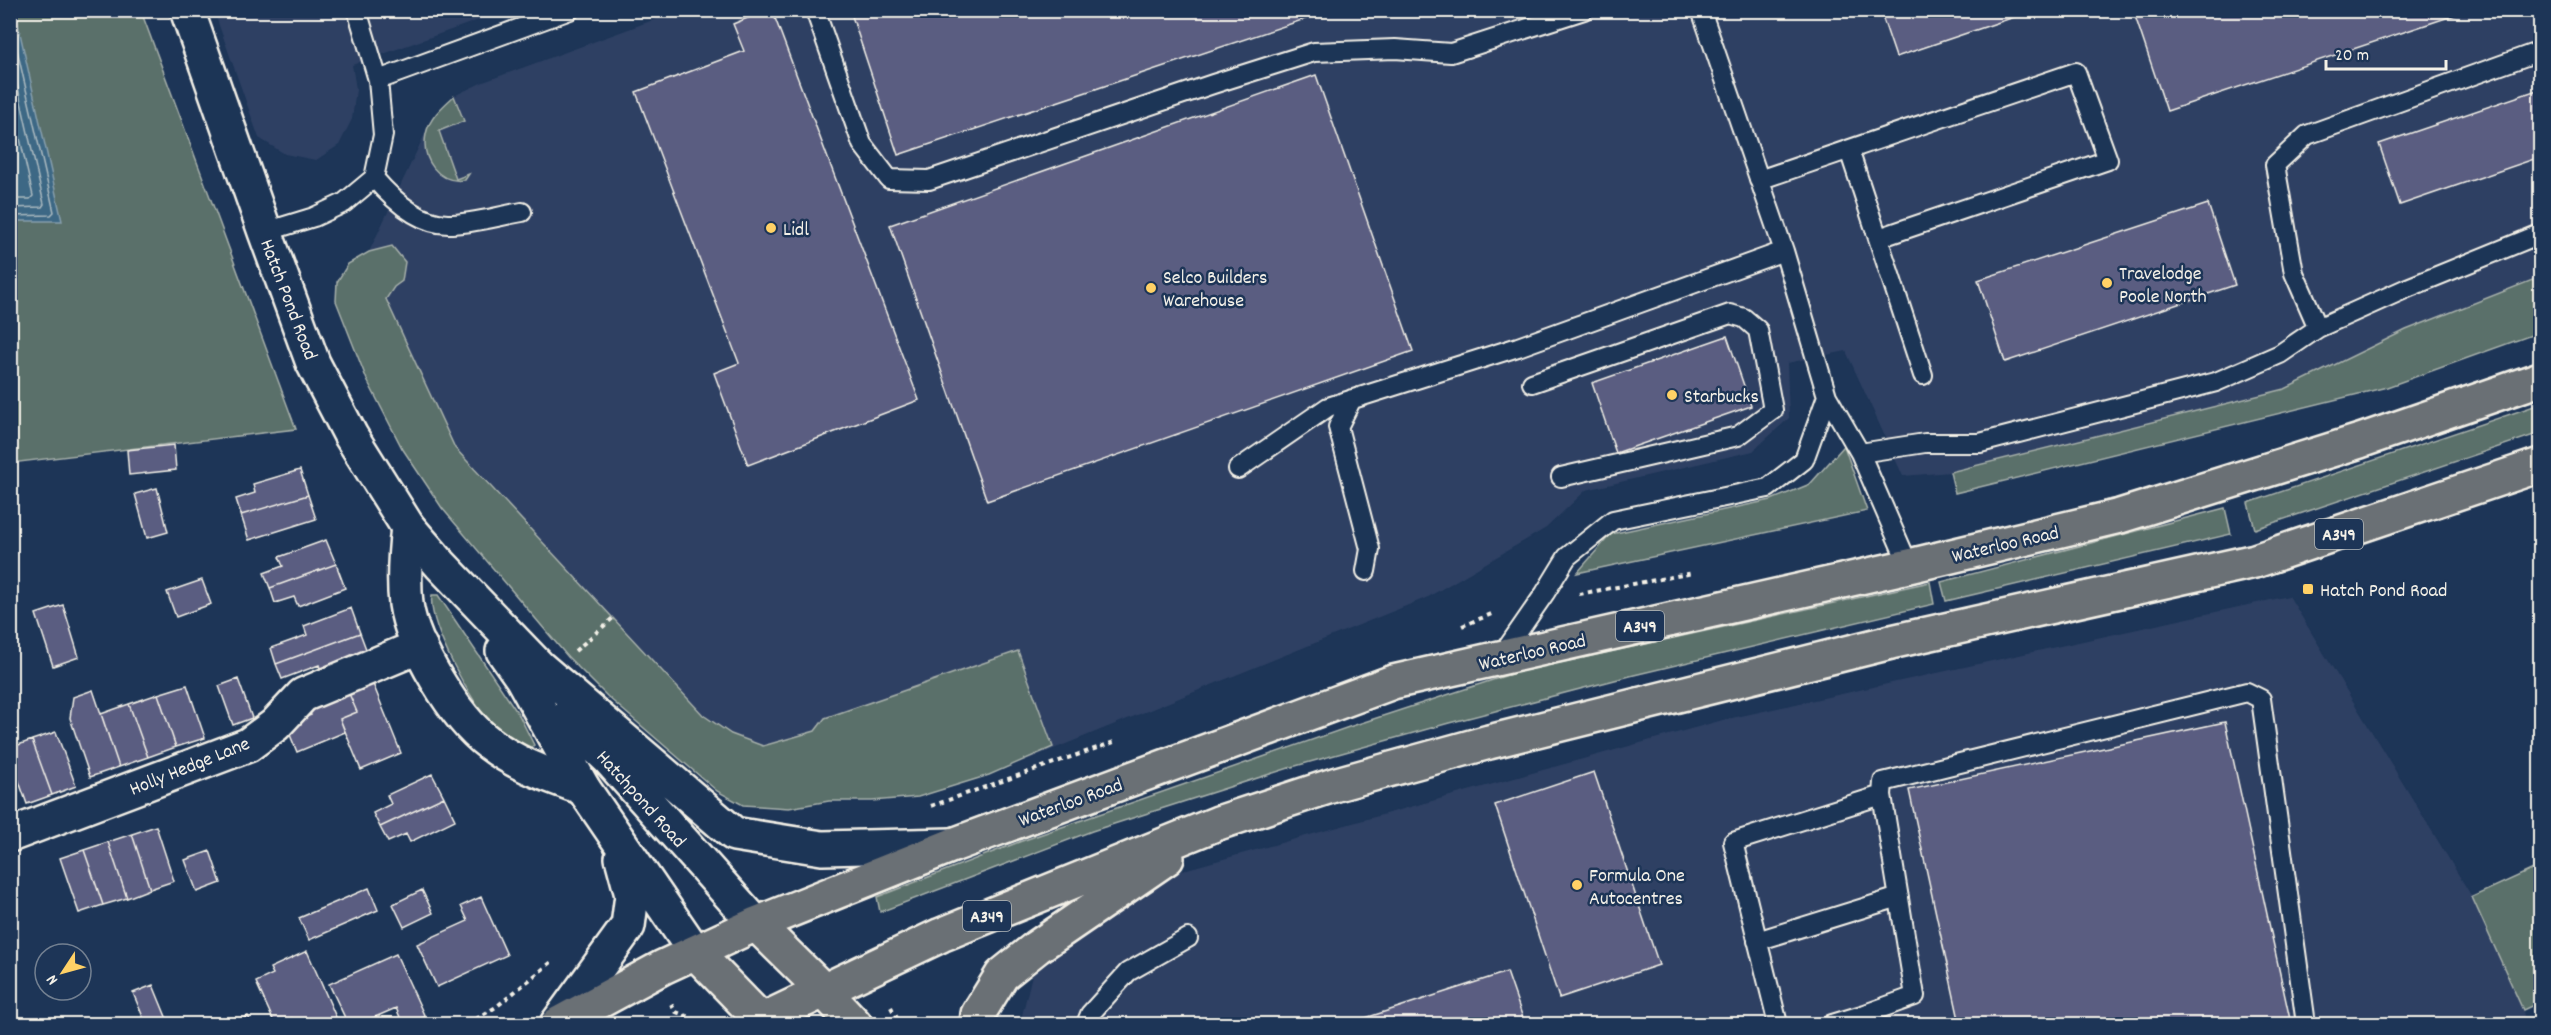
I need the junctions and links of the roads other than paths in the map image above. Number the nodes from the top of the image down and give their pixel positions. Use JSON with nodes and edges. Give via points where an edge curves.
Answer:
{"nodes":[{"id":1,"x":187,"y":10,"type":"edge"},
{"id":2,"x":357,"y":10,"type":"edge"},
{"id":3,"x":570,"y":10,"type":"edge"},
{"id":4,"x":815,"y":10,"type":"edge"},
{"id":5,"x":1584,"y":10,"type":"edge"},
{"id":6,"x":1701,"y":10,"type":"edge"},
{"id":7,"x":2541,"y":51,"type":"edge"},
{"id":8,"x":378,"y":80,"type":"junction"},
{"id":9,"x":1849,"y":150,"type":"junction"},
{"id":10,"x":374,"y":178,"type":"junction"},
{"id":11,"x":1759,"y":180,"type":"junction"},
{"id":12,"x":522,"y":212,"type":"dead end"},
{"id":13,"x":264,"y":232,"type":"junction"},
{"id":14,"x":2541,"y":234,"type":"edge"},
{"id":15,"x":1879,"y":238,"type":"junction"},
{"id":16,"x":1784,"y":251,"type":"junction"},
{"id":17,"x":2318,"y":328,"type":"junction"},
{"id":18,"x":1923,"y":375,"type":"dead end"},
{"id":19,"x":2541,"y":379,"type":"edge"},
{"id":20,"x":1532,"y":383,"type":"dead end"},
{"id":21,"x":1827,"y":396,"type":"junction"},
{"id":22,"x":1352,"y":399,"type":"junction"},
{"id":23,"x":1860,"y":453,"type":"junction"},
{"id":24,"x":2541,"y":465,"type":"edge"},
{"id":25,"x":1238,"y":469,"type":"dead end"},
{"id":26,"x":1561,"y":477,"type":"dead end"},
{"id":27,"x":408,"y":527,"type":"junction"},
{"id":28,"x":440,"y":564,"type":"junction"},
{"id":29,"x":1909,"y":566,"type":"junction"},
{"id":30,"x":1366,"y":571,"type":"dead end"},
{"id":31,"x":420,"y":646,"type":"junction"},
{"id":32,"x":1500,"y":658,"type":"junction"},
{"id":33,"x":522,"y":678,"type":"junction"},
{"id":34,"x":584,"y":788,"type":"junction"},
{"id":35,"x":1881,"y":795,"type":"junction"},
{"id":36,"x":1218,"y":823,"type":"junction"},
{"id":37,"x":10,"y":835,"type":"edge"},
{"id":38,"x":618,"y":839,"type":"junction"},
{"id":39,"x":953,"y":845,"type":"junction"},
{"id":40,"x":1899,"y":897,"type":"junction"},
{"id":41,"x":756,"y":924,"type":"junction"},
{"id":42,"x":1188,"y":938,"type":"dead end"},
{"id":43,"x":1757,"y":941,"type":"junction"},
{"id":44,"x":695,"y":952,"type":"junction"},
{"id":45,"x":823,"y":990,"type":"junction"},
{"id":46,"x":1867,"y":1019,"type":"edge"},
{"id":47,"x":760,"y":1023,"type":"edge"},
{"id":48,"x":558,"y":1024,"type":"edge"},
{"id":49,"x":855,"y":1024,"type":"edge"},
{"id":50,"x":977,"y":1024,"type":"edge"},
{"id":51,"x":1086,"y":1024,"type":"edge"},
{"id":52,"x":1778,"y":1024,"type":"edge"},
{"id":53,"x":1832,"y":1024,"type":"edge"},
{"id":54,"x":2306,"y":1024,"type":"edge"}],
"edges":[{"from":1,"to":13,"type":"street","name":"Hatch Pond Road"},
{"from":2,"to":8,"type":"lane"},
{"from":3,"to":8,"type":"lane"},
{"from":4,"to":5,"type":"lane","via":[[862,144],[889,179],[929,180],[1314,52],[1395,49],[1451,53]]},
{"from":6,"to":11,"type":"lane"},
{"from":7,"to":17,"type":"lane","via":[[2307,135],[2275,165],[2294,273]]},
{"from":8,"to":10,"type":"lane","via":[[383,135]]},
{"from":9,"to":11,"type":"lane"},
{"from":9,"to":15,"type":"lane"},
{"from":9,"to":15,"type":"lane","via":[[2076,72],[2109,160]]},
{"from":10,"to":12,"type":"lane","via":[[400,204],[422,217],[446,224]]},
{"from":10,"to":13,"type":"lane","via":[[344,203]]},
{"from":11,"to":16,"type":"lane"},
{"from":13,"to":27,"type":"street","name":"Hatch Pond Road","via":[[314,363],[351,436]]},
{"from":14,"to":17,"type":"lane"},
{"from":15,"to":18,"type":"lane"},
{"from":16,"to":21,"type":"lane"},
{"from":16,"to":22,"type":"lane","via":[[1518,347]]},
{"from":17,"to":23,"type":"lane","via":[[2280,354],[2216,382],[1980,443],[1925,442]]},
{"from":19,"to":29,"type":"main road","name":"Waterloo Road","number":"A349","via":[[2120,516]]},
{"from":20,"to":26,"type":"lane","via":[[1730,314],[1744,318],[1758,330],[1773,410],[1756,423],[1737,436]]},
{"from":21,"to":23,"type":"lane"},
{"from":21,"to":32,"type":"lane","via":[[1803,460],[1768,488],[1614,520],[1567,557]]},
{"from":22,"to":25,"type":"lane","via":[[1328,407]]},
{"from":22,"to":30,"type":"lane","via":[[1338,427],[1370,549]]},
{"from":23,"to":29,"type":"lane"},
{"from":24,"to":36,"type":"main road","number":"A349","via":[[2255,561],[1891,642],[1512,736],[1337,784]]},
{"from":27,"to":28,"type":"street","name":"Hatch Pond Road"},
{"from":27,"to":31,"type":"street","via":[[404,564],[406,607]]},
{"from":28,"to":33,"type":"street","name":"Hatchpond Road"},
{"from":28,"to":39,"type":"street","via":[[539,667],[734,834],[822,848]]},
{"from":29,"to":32,"type":"main road","name":"Waterloo Road","number":"A349"},
{"from":31,"to":34,"type":"street","via":[[439,685],[488,743],[530,768]]},
{"from":31,"to":37,"type":"street","name":"Holly Hedge Lane","via":[[303,695],[275,725],[248,745]]},
{"from":32,"to":39,"type":"main road","name":"Waterloo Road","number":"A349","via":[[1393,682]]},
{"from":33,"to":34,"type":"street","name":"Hatchpond Road"},
{"from":33,"to":41,"type":"street","name":"Hatchpond Road","via":[[609,759]]},
{"from":34,"to":38,"type":"street","name":"Hatchpond Road"},
{"from":35,"to":40,"type":"lane"},
{"from":35,"to":43,"type":"lane","via":[[1733,842]]},
{"from":35,"to":54,"type":"lane","via":[[1883,782],[2247,692],[2261,699]]},
{"from":36,"to":45,"type":"main road","number":"A349","via":[[940,935]]},
{"from":36,"to":50,"type":"main road","number":"A349","via":[[1002,975],[978,1014]]},
{"from":38,"to":44,"type":"street","name":"Hatchpond Road"},
{"from":38,"to":48,"type":"street","via":[[632,895],[628,926]]},
{"from":39,"to":41,"type":"main road","name":"Waterloo Road","number":"A349"},
{"from":40,"to":43,"type":"lane"},
{"from":40,"to":46,"type":"lane","via":[[1915,996]]},
{"from":41,"to":44,"type":"main road","name":"Waterloo Road","number":"A349"},
{"from":41,"to":45,"type":"main road"},
{"from":42,"to":51,"type":"lane","via":[[1128,972],[1090,1014]]},
{"from":43,"to":52,"type":"lane"},
{"from":44,"to":47,"type":"main road","number":"A349"},
{"from":44,"to":48,"type":"main road","name":"Waterloo Road","number":"A349"},
{"from":45,"to":47,"type":"main road","number":"A349"},
{"from":45,"to":49,"type":"main road"},
{"from":46,"to":53,"type":"lane"}]}
